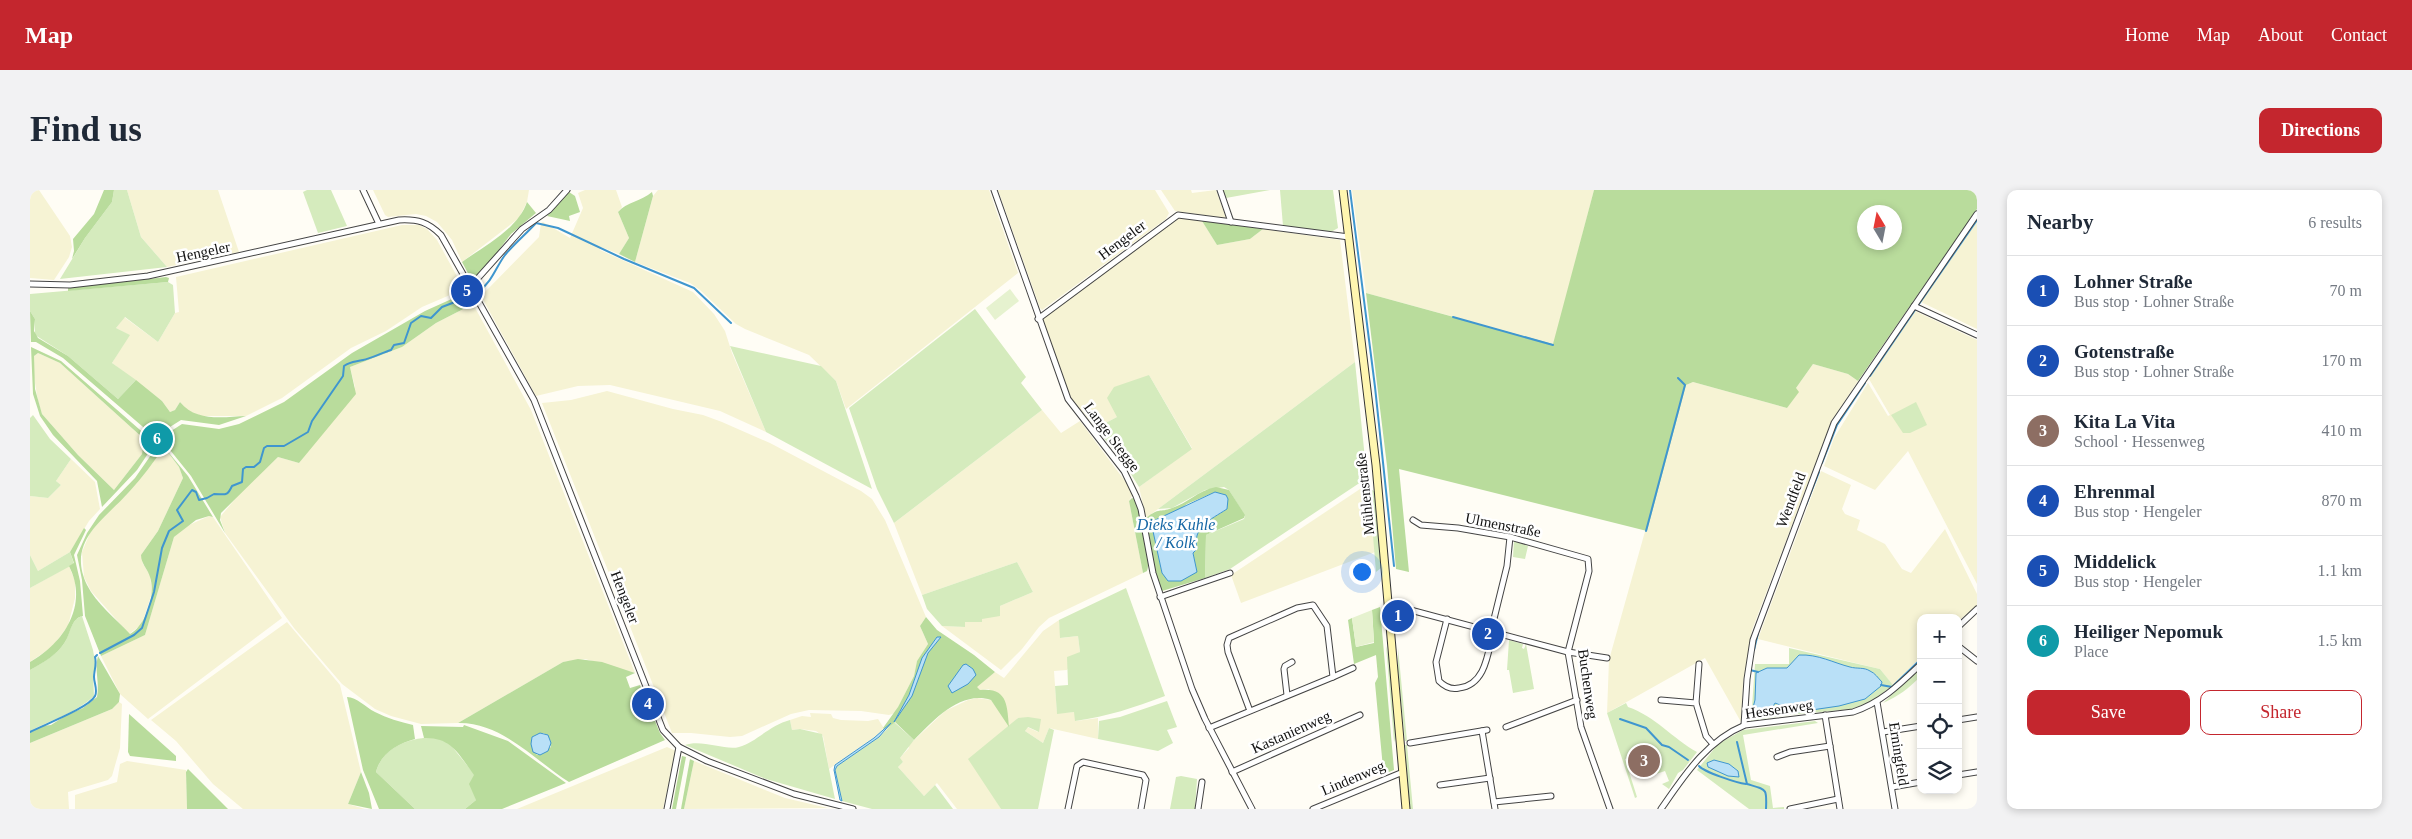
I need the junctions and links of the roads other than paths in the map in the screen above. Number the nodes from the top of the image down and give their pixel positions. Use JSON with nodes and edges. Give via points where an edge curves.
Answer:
{"nodes":[{"id":1,"x":363,"y":190,"type":"edge"},
{"id":2,"x":567,"y":190,"type":"edge"},
{"id":3,"x":994,"y":190,"type":"edge"},
{"id":4,"x":1220,"y":190,"type":"edge"},
{"id":5,"x":1343,"y":190,"type":"edge"},
{"id":6,"x":1977,"y":214,"type":"edge"},
{"id":7,"x":1231,"y":222,"type":"junction"},
{"id":8,"x":379,"y":224,"type":"junction"},
{"id":9,"x":1349,"y":237,"type":"junction"},
{"id":10,"x":30,"y":284,"type":"edge"},
{"id":11,"x":470,"y":287,"type":"junction"},
{"id":12,"x":1914,"y":306,"type":"junction"},
{"id":13,"x":1038,"y":319,"type":"junction"},
{"id":14,"x":1977,"y":335,"type":"edge"},
{"id":15,"x":1413,"y":520,"type":"dead end"},
{"id":16,"x":1510,"y":537,"type":"junction"},
{"id":17,"x":1588,"y":559,"type":"joint"},
{"id":18,"x":1230,"y":573,"type":"dead end"},
{"id":19,"x":1160,"y":597,"type":"junction"},
{"id":20,"x":1389,"y":608,"type":"junction"},
{"id":21,"x":1977,"y":609,"type":"edge"},
{"id":22,"x":1447,"y":619,"type":"junction"},
{"id":23,"x":1962,"y":623,"type":"edge"},
{"id":24,"x":1492,"y":632,"type":"junction"},
{"id":25,"x":1962,"y":649,"type":"edge"},
{"id":26,"x":1568,"y":652,"type":"junction"},
{"id":27,"x":1607,"y":658,"type":"dead end"},
{"id":28,"x":1977,"y":661,"type":"edge"},
{"id":29,"x":1292,"y":662,"type":"dead end"},
{"id":30,"x":1699,"y":664,"type":"dead end"},
{"id":31,"x":1917,"y":667,"type":"edge"},
{"id":32,"x":1353,"y":668,"type":"dead end"},
{"id":33,"x":1332,"y":677,"type":"junction"},
{"id":34,"x":1287,"y":695,"type":"junction"},
{"id":35,"x":1577,"y":700,"type":"junction"},
{"id":36,"x":1661,"y":700,"type":"dead end"},
{"id":37,"x":1877,"y":702,"type":"junction"},
{"id":38,"x":1696,"y":703,"type":"junction"},
{"id":39,"x":1250,"y":711,"type":"junction"},
{"id":40,"x":1360,"y":715,"type":"dead end"},
{"id":41,"x":1825,"y":715,"type":"junction"},
{"id":42,"x":1977,"y":717,"type":"edge"},
{"id":43,"x":1962,"y":719,"type":"edge"},
{"id":44,"x":1744,"y":725,"type":"junction"},
{"id":45,"x":1506,"y":727,"type":"dead end"},
{"id":46,"x":1917,"y":727,"type":"edge"},
{"id":47,"x":1209,"y":728,"type":"junction"},
{"id":48,"x":1883,"y":732,"type":"junction"},
{"id":49,"x":1410,"y":743,"type":"dead end"},
{"id":50,"x":1713,"y":744,"type":"junction"},
{"id":51,"x":1830,"y":746,"type":"junction"},
{"id":52,"x":679,"y":747,"type":"junction"},
{"id":53,"x":1777,"y":757,"type":"dead end"},
{"id":54,"x":1232,"y":772,"type":"junction"},
{"id":55,"x":1403,"y":772,"type":"junction"},
{"id":56,"x":1977,"y":772,"type":"edge"},
{"id":57,"x":1962,"y":774,"type":"edge"},
{"id":58,"x":1490,"y":778,"type":"junction"},
{"id":59,"x":1202,"y":782,"type":"dead end"},
{"id":60,"x":1917,"y":783,"type":"edge"},
{"id":61,"x":1440,"y":785,"type":"dead end"},
{"id":62,"x":1892,"y":787,"type":"junction"},
{"id":63,"x":1551,"y":796,"type":"dead end"},
{"id":64,"x":1838,"y":799,"type":"junction"},
{"id":65,"x":1494,"y":802,"type":"junction"},
{"id":66,"x":1068,"y":808,"type":"edge"},
{"id":67,"x":667,"y":809,"type":"edge"},
{"id":68,"x":853,"y":809,"type":"edge"},
{"id":69,"x":1075,"y":809,"type":"edge"},
{"id":70,"x":1141,"y":809,"type":"edge"},
{"id":71,"x":1198,"y":809,"type":"edge"},
{"id":72,"x":1252,"y":809,"type":"edge"},
{"id":73,"x":1313,"y":809,"type":"edge"},
{"id":74,"x":1406,"y":809,"type":"edge"},
{"id":75,"x":1495,"y":809,"type":"edge"},
{"id":76,"x":1610,"y":809,"type":"edge"},
{"id":77,"x":1661,"y":809,"type":"edge"},
{"id":78,"x":1790,"y":809,"type":"edge"},
{"id":79,"x":1840,"y":809,"type":"edge"},
{"id":80,"x":1895,"y":809,"type":"edge"}],
"edges":[{"from":1,"to":8,"type":"street"},
{"from":2,"to":11,"type":"street","via":[[549,210],[522,229]]},
{"from":3,"to":13,"type":"street","name":"Lange Stegge"},
{"from":4,"to":7,"type":"street"},
{"from":5,"to":9,"type":"main road","name":"Mühlenstraße"},
{"from":6,"to":12,"type":"street","name":"Wendfeld"},
{"from":7,"to":9,"type":"street","name":"Hengeler"},
{"from":7,"to":13,"type":"street","name":"Hengeler","via":[[1183,215],[1173,218]]},
{"from":8,"to":10,"type":"street","name":"Hengeler","via":[[148,276],[70,285]]},
{"from":8,"to":11,"type":"street","name":"Hengeler","via":[[413,219],[432,226],[441,235]]},
{"from":9,"to":20,"type":"main road","name":"Mühlenstraße"},
{"from":11,"to":52,"type":"street","name":"Hengeler","via":[[534,400],[663,730]]},
{"from":12,"to":14,"type":"street"},
{"from":12,"to":44,"type":"street","name":"Wendfeld","via":[[1834,423],[1753,640]]},
{"from":13,"to":19,"type":"street","name":"Lange Stegge","via":[[1068,399],[1131,482],[1141,508]]},
{"from":15,"to":16,"type":"street","name":"Ulmenstraße","via":[[1421,525]]},
{"from":16,"to":17,"type":"street","name":"Ulmenstraße"},
{"from":16,"to":24,"type":"street"},
{"from":17,"to":26,"type":"street","name":"Buchenweg","via":[[1589,571]]},
{"from":18,"to":19,"type":"street"},
{"from":19,"to":47,"type":"street","name":"Lange Stegge"},
{"from":20,"to":22,"type":"street","via":[[1403,608]]},
{"from":20,"to":55,"type":"main road","name":"Mühlenstraße"},
{"from":21,"to":23,"type":"street"},
{"from":22,"to":24,"type":"street"},
{"from":22,"to":24,"type":"street","via":[[1436,667],[1438,681],[1448,688],[1465,687],[1479,677]]},
{"from":24,"to":26,"type":"street"},
{"from":25,"to":28,"type":"street"},
{"from":26,"to":27,"type":"street"},
{"from":26,"to":35,"type":"street","name":"Buchenweg"},
{"from":29,"to":34,"type":"street","via":[[1284,669]]},
{"from":30,"to":38,"type":"street"},
{"from":31,"to":37,"type":"street","name":"Hessenweg"},
{"from":32,"to":33,"type":"street"},
{"from":33,"to":34,"type":"street"},
{"from":33,"to":39,"type":"street","via":[[1327,626],[1313,605],[1297,608],[1229,638],[1228,652]]},
{"from":34,"to":39,"type":"street"},
{"from":35,"to":45,"type":"street"},
{"from":35,"to":76,"type":"street","name":"Buchenweg","via":[[1581,727]]},
{"from":36,"to":38,"type":"street"},
{"from":37,"to":41,"type":"street","name":"Hessenweg","via":[[1852,712]]},
{"from":37,"to":48,"type":"street","name":"Erningfeld"},
{"from":38,"to":50,"type":"street","via":[[1706,736]]},
{"from":39,"to":47,"type":"street"},
{"from":40,"to":54,"type":"street","name":"Kastanienweg"},
{"from":41,"to":44,"type":"street","name":"Hessenweg"},
{"from":41,"to":51,"type":"street"},
{"from":42,"to":43,"type":"street"},
{"from":44,"to":50,"type":"street","name":"Hessenweg"},
{"from":46,"to":48,"type":"street"},
{"from":47,"to":54,"type":"street","name":"Lange Stegge"},
{"from":48,"to":62,"type":"street","name":"Erningfeld"},
{"from":49,"to":58,"type":"street","via":[[1484,731]]},
{"from":50,"to":77,"type":"street","name":"Hessenweg","via":[[1700,755]]},
{"from":51,"to":53,"type":"street"},
{"from":51,"to":64,"type":"street"},
{"from":52,"to":67,"type":"street"},
{"from":52,"to":68,"type":"street","name":"Hengeler","via":[[765,785]]},
{"from":54,"to":72,"type":"street","name":"Lange Stegge"},
{"from":55,"to":73,"type":"street","name":"Lindenweg"},
{"from":55,"to":74,"type":"main road","name":"Mühlenstraße"},
{"from":56,"to":57,"type":"street"},
{"from":58,"to":61,"type":"street"},
{"from":58,"to":65,"type":"street"},
{"from":59,"to":71,"type":"street"},
{"from":60,"to":62,"type":"street"},
{"from":62,"to":80,"type":"street","name":"Erningfeld"},
{"from":63,"to":65,"type":"street"},
{"from":64,"to":78,"type":"street"},
{"from":64,"to":79,"type":"street"},
{"from":65,"to":75,"type":"street"},
{"from":66,"to":69,"type":"street"},
{"from":66,"to":70,"type":"street","via":[[1077,766],[1083,762],[1143,775],[1146,780]]}]}
